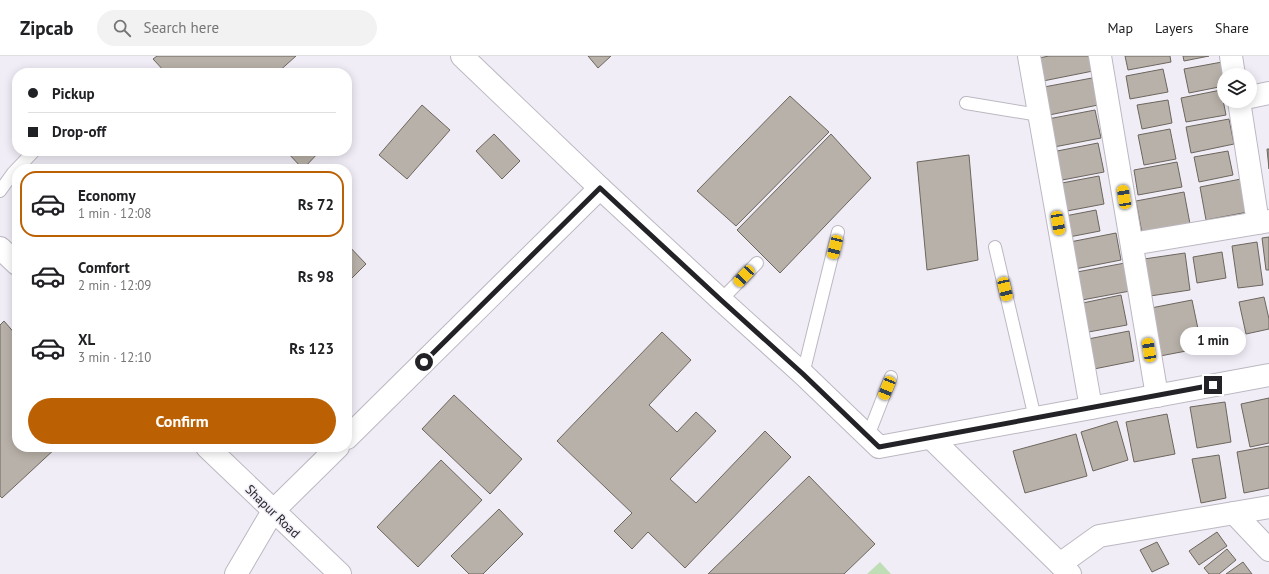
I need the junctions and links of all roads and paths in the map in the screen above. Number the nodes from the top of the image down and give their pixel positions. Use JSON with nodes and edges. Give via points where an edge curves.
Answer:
{"nodes":[{"id":1,"x":462,"y":56,"type":"edge"},
{"id":2,"x":1029,"y":56,"type":"edge"},
{"id":3,"x":1100,"y":56,"type":"edge"},
{"id":4,"x":1231,"y":56,"type":"edge"},
{"id":5,"x":1233,"y":68,"type":"edge"},
{"id":6,"x":1269,"y":94,"type":"edge"},
{"id":7,"x":1257,"y":96,"type":"edge"},
{"id":8,"x":966,"y":103,"type":"dead end"},
{"id":9,"x":1240,"y":108,"type":"edge"},
{"id":10,"x":1039,"y":115,"type":"junction"},
{"id":11,"x":29,"y":156,"type":"edge"},
{"id":12,"x":22,"y":164,"type":"edge"},
{"id":13,"x":12,"y":174,"type":"edge"},
{"id":14,"x":600,"y":188,"type":"junction"},
{"id":15,"x":0,"y":191,"type":"edge"},
{"id":16,"x":1263,"y":222,"type":"edge"},
{"id":17,"x":838,"y":232,"type":"dead end"},
{"id":18,"x":1132,"y":244,"type":"junction"},
{"id":19,"x":994,"y":246,"type":"dead end"},
{"id":20,"x":0,"y":248,"type":"edge"},
{"id":21,"x":12,"y":259,"type":"edge"},
{"id":22,"x":757,"y":263,"type":"dead end"},
{"id":23,"x":721,"y":300,"type":"junction"},
{"id":24,"x":803,"y":374,"type":"junction"},
{"id":25,"x":1269,"y":375,"type":"edge"},
{"id":26,"x":892,"y":377,"type":"dead end"},
{"id":27,"x":1157,"y":396,"type":"junction"},
{"id":28,"x":1091,"y":408,"type":"junction"},
{"id":29,"x":1035,"y":418,"type":"junction"},
{"id":30,"x":352,"y":433,"type":"edge"},
{"id":31,"x":868,"y":436,"type":"junction"},
{"id":32,"x":931,"y":438,"type":"junction"},
{"id":33,"x":212,"y":452,"type":"edge"},
{"id":34,"x":333,"y":452,"type":"edge"},
{"id":35,"x":1269,"y":507,"type":"edge"},
{"id":36,"x":273,"y":511,"type":"junction"},
{"id":37,"x":1234,"y":513,"type":"junction"},
{"id":38,"x":1269,"y":550,"type":"edge"},
{"id":39,"x":1065,"y":569,"type":"edge"},
{"id":40,"x":236,"y":574,"type":"edge"},
{"id":41,"x":340,"y":574,"type":"edge"}],
"edges":[{"from":1,"to":14,"type":"street"},
{"from":2,"to":10,"type":"street"},
{"from":3,"to":18,"type":"street"},
{"from":4,"to":5,"type":"street"},
{"from":6,"to":7,"type":"street"},
{"from":8,"to":10,"type":"lane"},
{"from":9,"to":16,"type":"street"},
{"from":10,"to":28,"type":"street"},
{"from":11,"to":12,"type":"lane"},
{"from":13,"to":15,"type":"lane"},
{"from":14,"to":23,"type":"street"},
{"from":14,"to":30,"type":"street"},
{"from":16,"to":18,"type":"street"},
{"from":17,"to":24,"type":"lane"},
{"from":18,"to":27,"type":"street"},
{"from":19,"to":29,"type":"lane"},
{"from":20,"to":21,"type":"street"},
{"from":22,"to":23,"type":"lane"},
{"from":23,"to":24,"type":"street"},
{"from":24,"to":31,"type":"street"},
{"from":25,"to":27,"type":"street"},
{"from":26,"to":31,"type":"lane"},
{"from":27,"to":28,"type":"street"},
{"from":28,"to":29,"type":"street"},
{"from":29,"to":32,"type":"street"},
{"from":31,"to":32,"type":"street","via":[[879,447]]},
{"from":32,"to":39,"type":"street"},
{"from":33,"to":36,"type":"street","name":"Shapur Road"},
{"from":34,"to":36,"type":"street"},
{"from":35,"to":37,"type":"street"},
{"from":36,"to":40,"type":"street"},
{"from":36,"to":41,"type":"street","name":"Shapur Road"},
{"from":37,"to":38,"type":"street"},
{"from":37,"to":39,"type":"street","via":[[1099,536]]}]}
